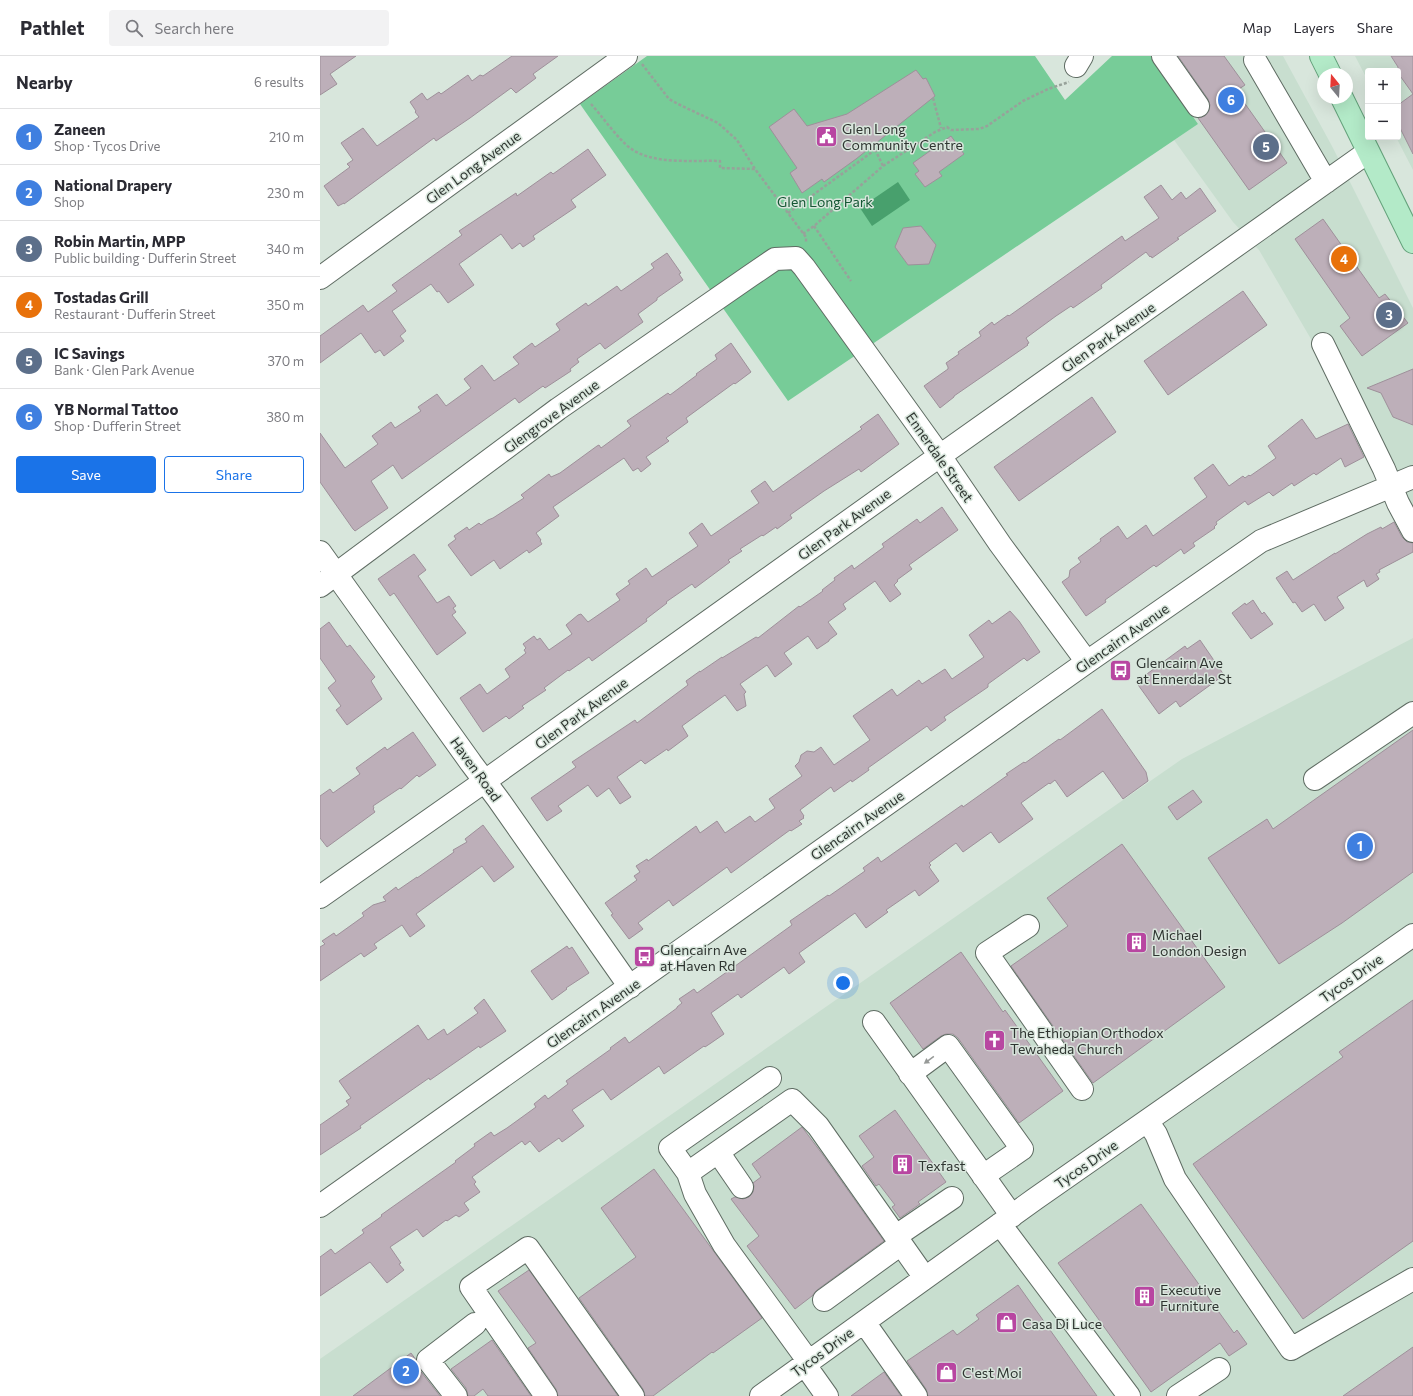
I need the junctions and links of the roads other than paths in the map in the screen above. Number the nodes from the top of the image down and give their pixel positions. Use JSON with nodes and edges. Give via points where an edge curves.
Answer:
{"nodes":[{"id":1,"x":1163,"y":56,"type":"edge"},
{"id":2,"x":1321,"y":56,"type":"edge"},
{"id":3,"x":1257,"y":57,"type":"edge"},
{"id":4,"x":632,"y":58,"type":"edge"},
{"id":5,"x":1327,"y":68,"type":"edge"},
{"id":6,"x":1345,"y":104,"type":"edge"},
{"id":7,"x":1198,"y":106,"type":"dead end"},
{"id":8,"x":1368,"y":152,"type":"junction"},
{"id":9,"x":1326,"y":182,"type":"junction"},
{"id":10,"x":1408,"y":216,"type":"edge"},
{"id":11,"x":1413,"y":242,"type":"edge"},
{"id":12,"x":788,"y":258,"type":"joint"},
{"id":13,"x":320,"y":278,"type":"edge"},
{"id":14,"x":1323,"y":344,"type":"dead end"},
{"id":15,"x":940,"y":456,"type":"junction"},
{"id":16,"x":1413,"y":477,"type":"edge"},
{"id":17,"x":1391,"y":485,"type":"junction"},
{"id":18,"x":1413,"y":531,"type":"edge"},
{"id":19,"x":320,"y":552,"type":"edge"},
{"id":20,"x":328,"y":580,"type":"edge"},
{"id":21,"x":1087,"y":662,"type":"junction"},
{"id":22,"x":1413,"y":713,"type":"edge"},
{"id":23,"x":1315,"y":779,"type":"dead end"},
{"id":24,"x":485,"y":781,"type":"junction"},
{"id":25,"x":320,"y":897,"type":"edge"},
{"id":26,"x":1028,"y":926,"type":"dead end"},
{"id":27,"x":1413,"y":935,"type":"edge"},
{"id":28,"x":630,"y":987,"type":"junction"},
{"id":29,"x":874,"y":1022,"type":"dead end"},
{"id":30,"x":910,"y":1074,"type":"junction"},
{"id":31,"x":770,"y":1078,"type":"dead end"},
{"id":32,"x":1082,"y":1089,"type":"dead end"},
{"id":33,"x":1147,"y":1121,"type":"junction"},
{"id":34,"x":718,"y":1152,"type":"junction"},
{"id":35,"x":688,"y":1173,"type":"junction"},
{"id":36,"x":983,"y":1176,"type":"junction"},
{"id":37,"x":742,"y":1187,"type":"dead end"},
{"id":38,"x":952,"y":1198,"type":"dead end"},
{"id":39,"x":320,"y":1206,"type":"edge"},
{"id":40,"x":1006,"y":1220,"type":"junction"},
{"id":41,"x":898,"y":1240,"type":"junction"},
{"id":42,"x":925,"y":1278,"type":"junction"},
{"id":43,"x":1413,"y":1279,"type":"edge"},
{"id":44,"x":824,"y":1300,"type":"dead end"},
{"id":45,"x":864,"y":1322,"type":"junction"},
{"id":46,"x":475,"y":1324,"type":"dead end"},
{"id":47,"x":807,"y":1363,"type":"junction"},
{"id":48,"x":1219,"y":1369,"type":"dead end"},
{"id":49,"x":456,"y":1396,"type":"edge"},
{"id":50,"x":546,"y":1396,"type":"edge"},
{"id":51,"x":633,"y":1396,"type":"edge"},
{"id":52,"x":761,"y":1396,"type":"edge"},
{"id":53,"x":827,"y":1396,"type":"edge"},
{"id":54,"x":916,"y":1396,"type":"edge"},
{"id":55,"x":1129,"y":1396,"type":"edge"},
{"id":56,"x":1178,"y":1396,"type":"edge"}],
"edges":[{"from":1,"to":7,"type":"street"},
{"from":2,"to":5,"type":"main road"},
{"from":3,"to":9,"type":"street"},
{"from":4,"to":13,"type":"street","name":"Glen Long Avenue","via":[[579,90]]},
{"from":6,"to":8,"type":"main road"},
{"from":8,"to":9,"type":"street","name":"Glen Park Avenue"},
{"from":8,"to":10,"type":"main road"},
{"from":9,"to":15,"type":"street","name":"Glen Park Avenue"},
{"from":10,"to":11,"type":"main road"},
{"from":12,"to":15,"type":"street","name":"Ennerdale Street","via":[[796,258],[804,267]]},
{"from":12,"to":20,"type":"street","name":"Glengrove Avenue","via":[[775,259],[558,409]]},
{"from":14,"to":17,"type":"street"},
{"from":15,"to":21,"type":"street","name":"Ennerdale Street","via":[[1000,544]]},
{"from":15,"to":24,"type":"street","name":"Glen Park Avenue"},
{"from":16,"to":17,"type":"street","name":"Glencairn Avenue"},
{"from":17,"to":18,"type":"street"},
{"from":17,"to":21,"type":"street","name":"Glencairn Avenue","via":[[1261,541]]},
{"from":19,"to":20,"type":"street","name":"Haven Road"},
{"from":20,"to":24,"type":"street","name":"Haven Road"},
{"from":21,"to":28,"type":"street","name":"Glencairn Avenue"},
{"from":22,"to":23,"type":"street"},
{"from":24,"to":25,"type":"street","name":"Glen Park Avenue"},
{"from":24,"to":28,"type":"street","name":"Haven Road"},
{"from":26,"to":32,"type":"street","via":[[987,953]]},
{"from":27,"to":33,"type":"street","name":"Tycos Drive"},
{"from":28,"to":39,"type":"street","name":"Glencairn Avenue"},
{"from":29,"to":30,"type":"street"},
{"from":30,"to":36,"type":"street"},
{"from":36,"to":30,"type":"street","one_way":true,"via":[[1022,1149],[948,1046]]},
{"from":31,"to":35,"type":"street","via":[[670,1148]]},
{"from":33,"to":40,"type":"street","name":"Tycos Drive"},
{"from":33,"to":43,"type":"street","via":[[1156,1134],[1175,1179],[1291,1349]]},
{"from":34,"to":35,"type":"street"},
{"from":34,"to":37,"type":"street"},
{"from":34,"to":41,"type":"street","via":[[792,1100],[818,1126]]},
{"from":35,"to":47,"type":"street","via":[[695,1194],[724,1245]]},
{"from":36,"to":40,"type":"street"},
{"from":38,"to":41,"type":"street"},
{"from":40,"to":42,"type":"street","name":"Tycos Drive"},
{"from":40,"to":55,"type":"street"},
{"from":41,"to":42,"type":"street"},
{"from":41,"to":44,"type":"street"},
{"from":42,"to":45,"type":"street","name":"Tycos Drive"},
{"from":45,"to":47,"type":"street","name":"Tycos Drive"},
{"from":45,"to":54,"type":"street"},
{"from":46,"to":49,"type":"street","via":[[428,1360]]},
{"from":47,"to":52,"type":"street","name":"Tycos Drive"},
{"from":47,"to":53,"type":"street"},
{"from":48,"to":56,"type":"street"},
{"from":50,"to":51,"type":"street","via":[[471,1287],[528,1248]]}]}
